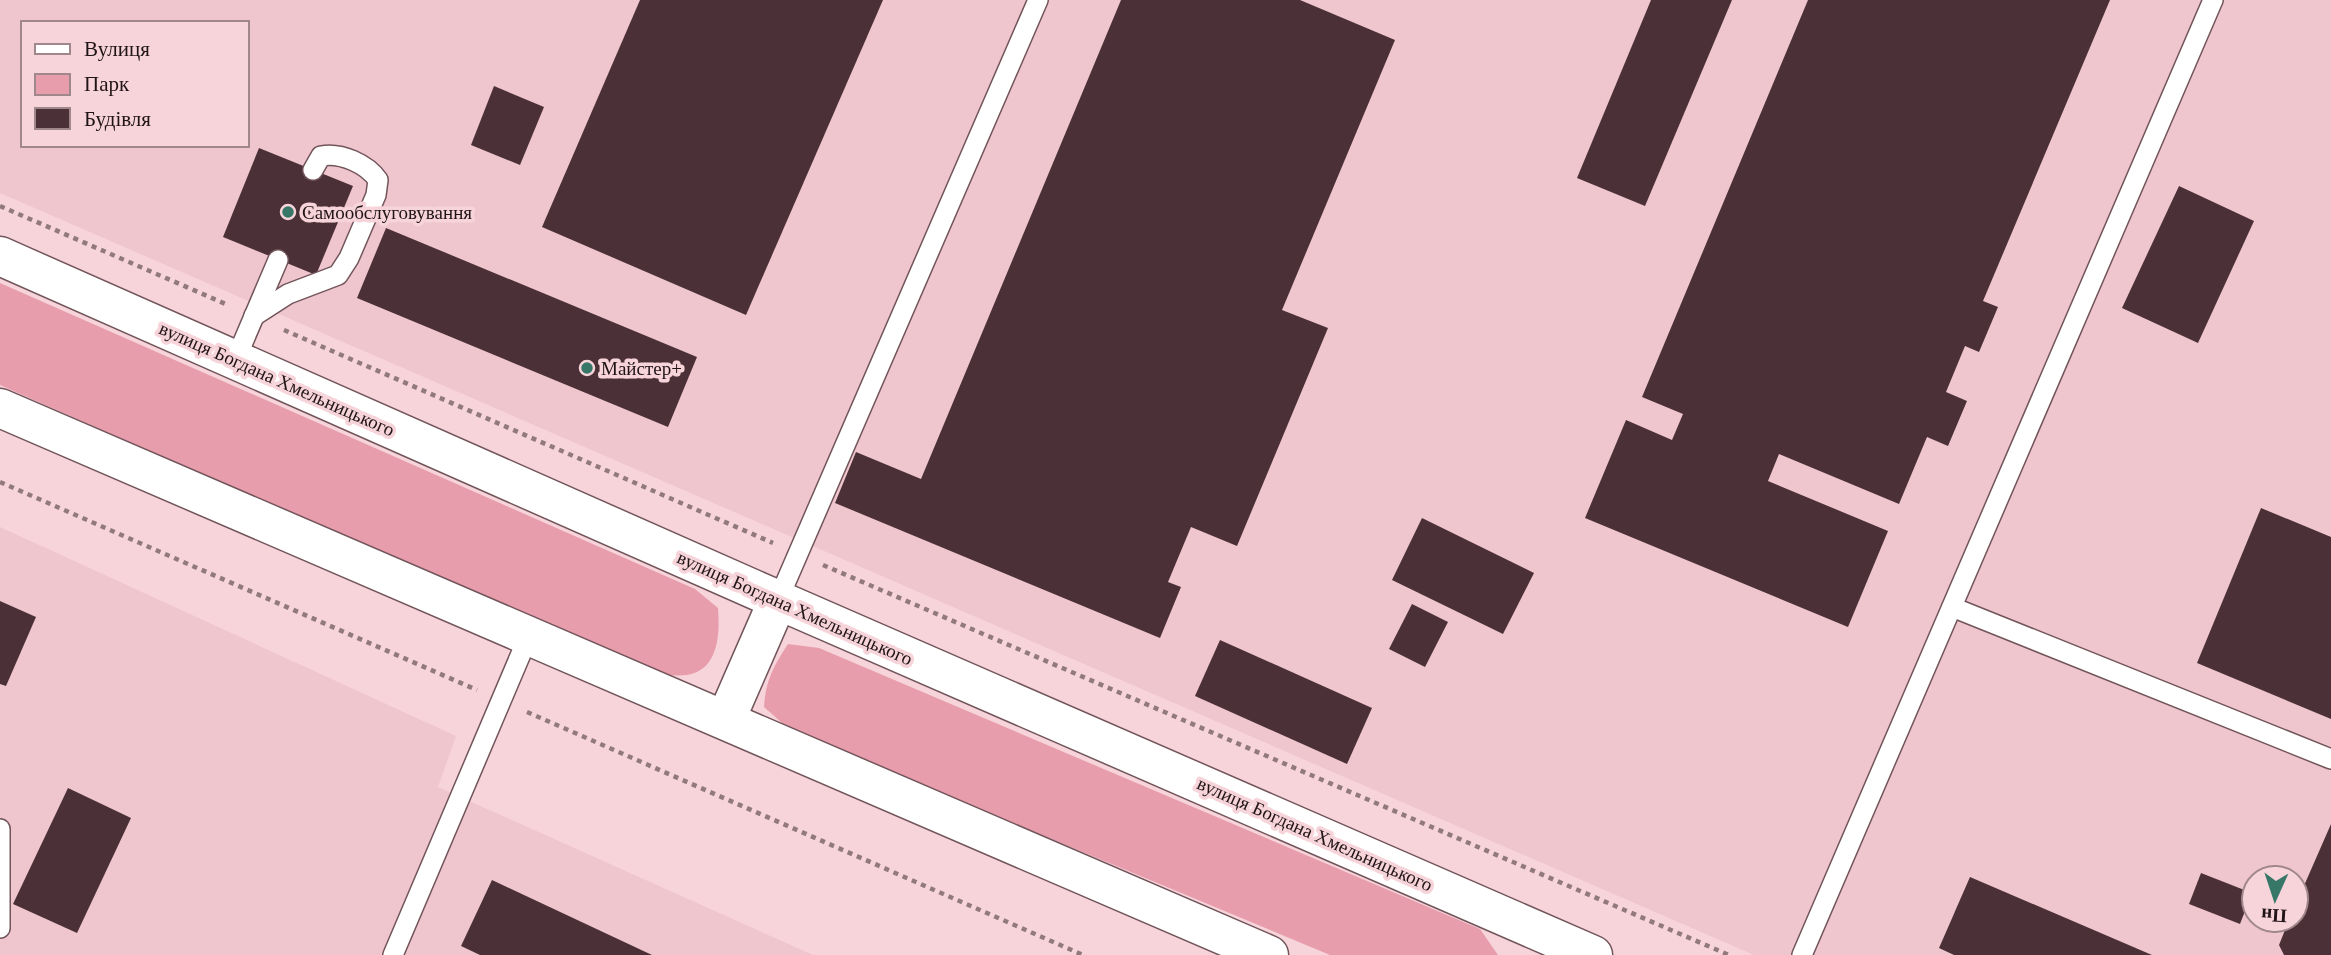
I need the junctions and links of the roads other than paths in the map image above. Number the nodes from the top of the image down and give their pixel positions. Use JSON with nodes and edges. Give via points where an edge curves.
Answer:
{"nodes":[{"id":1,"x":1038,"y":0,"type":"edge"},
{"id":2,"x":2213,"y":0,"type":"edge"},
{"id":3,"x":313,"y":170,"type":"dead end"},
{"id":4,"x":0,"y":256,"type":"edge"},
{"id":5,"x":278,"y":260,"type":"dead end"},
{"id":6,"x":254,"y":317,"type":"junction"},
{"id":7,"x":235,"y":361,"type":"junction"},
{"id":8,"x":0,"y":408,"type":"edge"},
{"id":9,"x":778,"y":600,"type":"junction"},
{"id":10,"x":1952,"y":607,"type":"junction"},
{"id":11,"x":529,"y":635,"type":"junction"},
{"id":12,"x":726,"y":719,"type":"junction"},
{"id":13,"x":2331,"y":759,"type":"edge"},
{"id":14,"x":0,"y":829,"type":"edge"},
{"id":15,"x":0,"y":928,"type":"edge"},
{"id":16,"x":393,"y":955,"type":"edge"},
{"id":17,"x":1269,"y":955,"type":"edge"},
{"id":18,"x":1592,"y":955,"type":"edge"},
{"id":19,"x":1802,"y":955,"type":"edge"}],
"edges":[{"from":1,"to":9,"type":"lane"},
{"from":2,"to":10,"type":"lane"},
{"from":3,"to":6,"type":"lane","via":[[321,156],[328,155],[358,164],[378,180],[376,195],[338,275],[288,294]]},
{"from":4,"to":7,"type":"street","name":"вулиця Богдана Хмельницького"},
{"from":5,"to":6,"type":"lane"},
{"from":6,"to":7,"type":"lane"},
{"from":7,"to":9,"type":"street","name":"вулиця Богдана Хмельницького"},
{"from":8,"to":11,"type":"street"},
{"from":9,"to":12,"type":"street"},
{"from":9,"to":18,"type":"street","name":"вулиця Богдана Хмельницького"},
{"from":10,"to":13,"type":"lane"},
{"from":10,"to":19,"type":"lane"},
{"from":11,"to":12,"type":"street"},
{"from":11,"to":16,"type":"lane"},
{"from":12,"to":17,"type":"street"},
{"from":14,"to":15,"type":"lane"}]}
